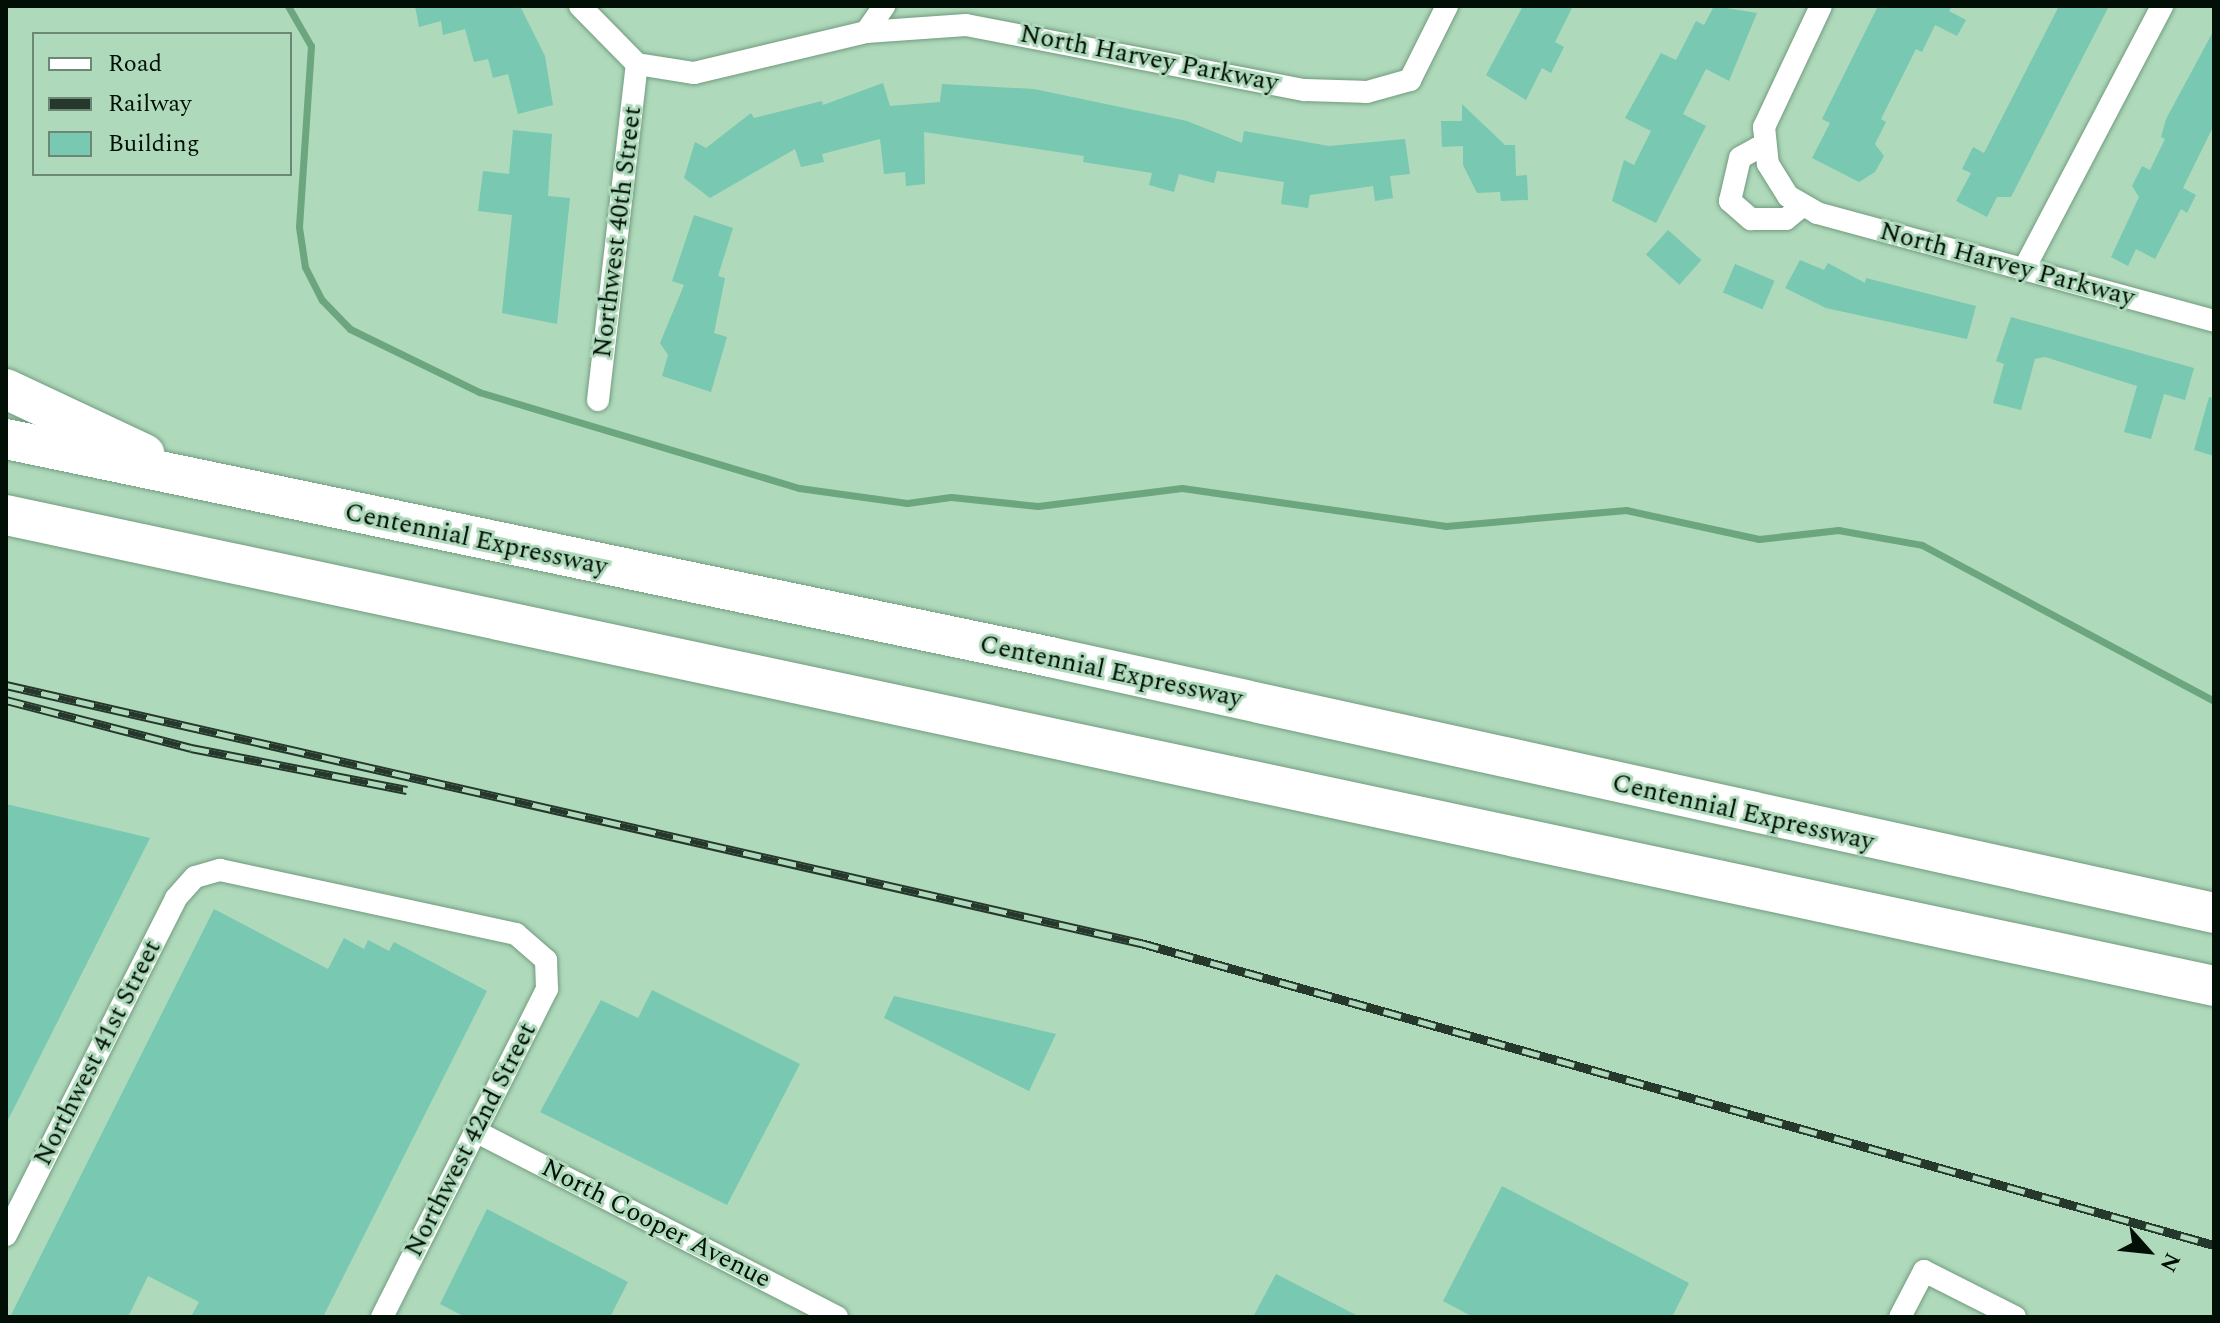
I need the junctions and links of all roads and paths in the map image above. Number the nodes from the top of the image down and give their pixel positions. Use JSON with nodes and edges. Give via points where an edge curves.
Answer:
{"nodes":[{"id":1,"x":580,"y":6,"type":"edge"},
{"id":2,"x":884,"y":6,"type":"edge"},
{"id":3,"x":1447,"y":6,"type":"edge"},
{"id":4,"x":1821,"y":6,"type":"edge"},
{"id":5,"x":2162,"y":6,"type":"edge"},
{"id":6,"x":990,"y":17,"type":"edge"},
{"id":7,"x":866,"y":32,"type":"junction"},
{"id":8,"x":637,"y":64,"type":"junction"},
{"id":9,"x":1763,"y":145,"type":"junction"},
{"id":10,"x":1802,"y":206,"type":"junction"},
{"id":11,"x":2024,"y":269,"type":"junction"},
{"id":12,"x":2214,"y":321,"type":"edge"},
{"id":13,"x":6,"y":389,"type":"edge"},
{"id":14,"x":598,"y":400,"type":"dead end"},
{"id":15,"x":6,"y":439,"type":"edge"},
{"id":16,"x":213,"y":486,"type":"junction"},
{"id":17,"x":6,"y":515,"type":"edge"},
{"id":18,"x":2088,"y":887,"type":"junction"},
{"id":19,"x":2214,"y":901,"type":"edge"},
{"id":20,"x":2214,"y":913,"type":"edge"},
{"id":21,"x":546,"y":960,"type":"joint"},
{"id":22,"x":2214,"y":986,"type":"edge"},
{"id":23,"x":475,"y":1131,"type":"junction"},
{"id":24,"x":6,"y":1235,"type":"edge"},
{"id":25,"x":382,"y":1317,"type":"edge"},
{"id":26,"x":837,"y":1317,"type":"edge"},
{"id":27,"x":1900,"y":1317,"type":"edge"},
{"id":28,"x":2015,"y":1317,"type":"edge"}],
"edges":[{"from":1,"to":8,"type":"street"},
{"from":2,"to":7,"type":"street"},
{"from":3,"to":6,"type":"street","name":"North Harvey Parkway","via":[[1410,80],[1367,92],[1305,90]]},
{"from":4,"to":9,"type":"street","via":[[1770,107]]},
{"from":5,"to":11,"type":"street"},
{"from":6,"to":7,"type":"street","name":"North Harvey Parkway"},
{"from":7,"to":8,"type":"street","name":"North Harvey Parkway","via":[[694,73]]},
{"from":8,"to":14,"type":"street","name":"Northwest 40th Street"},
{"from":9,"to":10,"type":"street","via":[[1779,185]]},
{"from":9,"to":10,"type":"street","via":[[1740,158],[1730,201],[1751,219],[1786,219]]},
{"from":10,"to":11,"type":"street","name":"North Harvey Parkway"},
{"from":11,"to":12,"type":"street","name":"North Harvey Parkway"},
{"from":13,"to":16,"type":"highway"},
{"from":15,"to":16,"type":"highway","name":"Centennial Expressway"},
{"from":16,"to":18,"type":"highway","name":"Centennial Expressway","via":[[1050,657]]},
{"from":17,"to":22,"type":"highway"},
{"from":18,"to":19,"type":"highway"},
{"from":18,"to":20,"type":"highway","name":"Centennial Expressway"},
{"from":21,"to":23,"type":"street","name":"Northwest 42nd Street","via":[[547,989]]},
{"from":21,"to":24,"type":"street","name":"Northwest 41st Street","via":[[529,940],[503,930],[220,870],[195,877],[176,898]]},
{"from":23,"to":25,"type":"street","name":"Northwest 42nd Street"},
{"from":23,"to":26,"type":"street","name":"North Cooper Avenue"},
{"from":27,"to":28,"type":"street","via":[[1924,1271]]}]}
